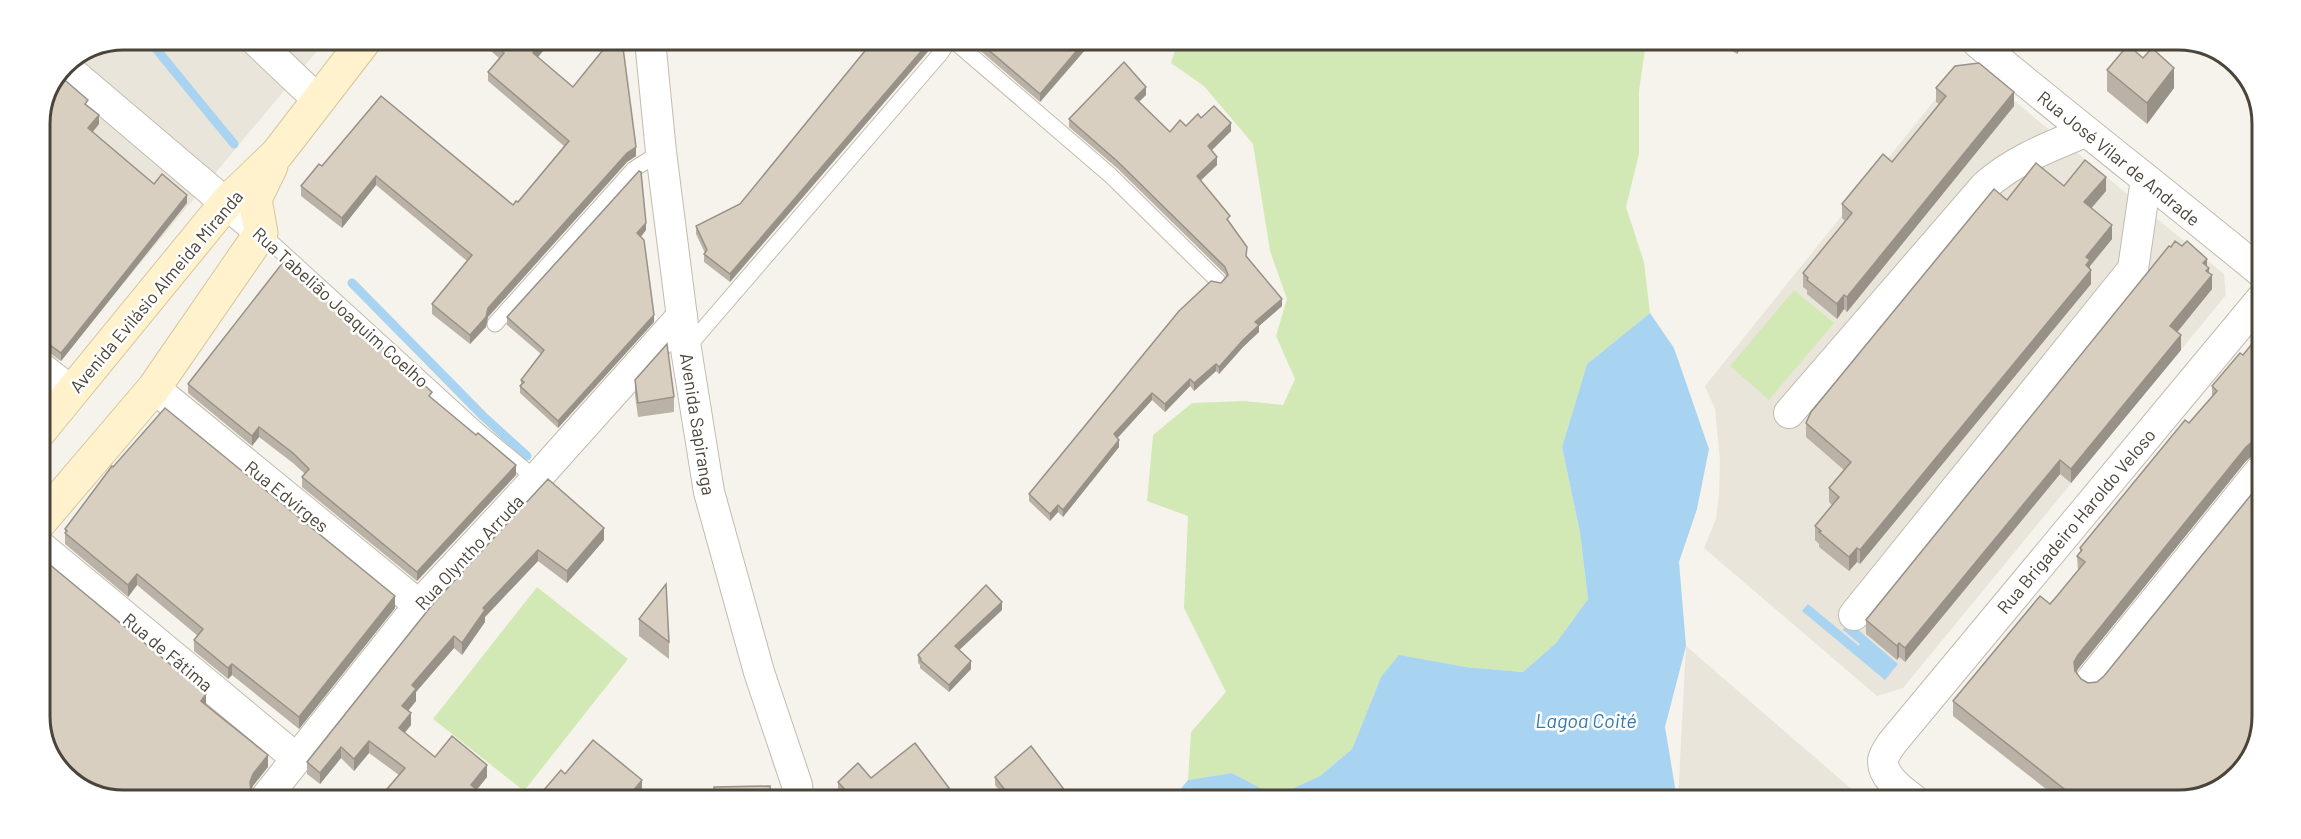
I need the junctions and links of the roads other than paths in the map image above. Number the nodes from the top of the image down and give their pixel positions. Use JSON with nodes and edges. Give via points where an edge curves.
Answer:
{"nodes":[{"id":1,"x":266,"y":50,"type":"edge"},
{"id":2,"x":357,"y":50,"type":"edge"},
{"id":3,"x":651,"y":50,"type":"edge"},
{"id":4,"x":942,"y":50,"type":"edge"},
{"id":5,"x":964,"y":50,"type":"edge"},
{"id":6,"x":1986,"y":50,"type":"edge"},
{"id":7,"x":71,"y":71,"type":"edge"},
{"id":8,"x":318,"y":100,"type":"junction"},
{"id":9,"x":2085,"y":132,"type":"junction"},
{"id":10,"x":661,"y":152,"type":"junction"},
{"id":11,"x":277,"y":154,"type":"junction"},
{"id":12,"x":2146,"y":179,"type":"junction"},
{"id":13,"x":227,"y":202,"type":"junction"},
{"id":14,"x":261,"y":233,"type":"junction"},
{"id":15,"x":2251,"y":264,"type":"edge"},
{"id":16,"x":1218,"y":281,"type":"edge"},
{"id":17,"x":2251,"y":311,"type":"edge"},
{"id":18,"x":682,"y":316,"type":"junction"},
{"id":19,"x":495,"y":324,"type":"dead end"},
{"id":20,"x":686,"y":349,"type":"junction"},
{"id":21,"x":50,"y":375,"type":"edge"},
{"id":22,"x":154,"y":388,"type":"junction"},
{"id":23,"x":71,"y":391,"type":"junction"},
{"id":24,"x":1789,"y":413,"type":"dead end"},
{"id":25,"x":50,"y":418,"type":"edge"},
{"id":26,"x":537,"y":479,"type":"junction"},
{"id":27,"x":2252,"y":481,"type":"edge"},
{"id":28,"x":50,"y":510,"type":"edge"},
{"id":29,"x":50,"y":554,"type":"edge"},
{"id":30,"x":419,"y":605,"type":"junction"},
{"id":31,"x":1854,"y":615,"type":"dead end"},
{"id":32,"x":2091,"y":680,"type":"edge"},
{"id":33,"x":296,"y":758,"type":"junction"},
{"id":34,"x":272,"y":790,"type":"edge"},
{"id":35,"x":797,"y":790,"type":"edge"},
{"id":36,"x":1902,"y":790,"type":"edge"}],
"edges":[{"from":1,"to":8,"type":"street"},
{"from":2,"to":8,"type":"street","name":"Avenida Evilásio Almeida Miranda"},
{"from":3,"to":10,"type":"street","name":"Avenida Sapiranga"},
{"from":4,"to":20,"type":"lane"},
{"from":5,"to":16,"type":"lane","via":[[1110,175]]},
{"from":6,"to":9,"type":"street","name":"Rua José Vilar de Andrade"},
{"from":7,"to":13,"type":"street","name":"Rua Tabelião Joaquim Coelho"},
{"from":8,"to":11,"type":"street","name":"Avenida Evilásio Almeida Miranda"},
{"from":9,"to":12,"type":"street","name":"Rua José Vilar de Andrade"},
{"from":9,"to":24,"type":"street","via":[[2017,162],[1985,186]]},
{"from":10,"to":18,"type":"street","name":"Avenida Sapiranga"},
{"from":10,"to":19,"type":"lane","via":[[634,170]]},
{"from":11,"to":13,"type":"street","name":"Avenida Evilásio Almeida Miranda"},
{"from":11,"to":14,"type":"street","name":"Avenida Evilásio Almeida Miranda","via":[[255,199]]},
{"from":12,"to":15,"type":"street","name":"Rua José Vilar de Andrade"},
{"from":12,"to":31,"type":"street","via":[[2133,268],[2121,286]]},
{"from":13,"to":14,"type":"street","name":"Rua Tabelião Joaquim Coelho"},
{"from":13,"to":23,"type":"street","name":"Avenida Evilásio Almeida Miranda"},
{"from":14,"to":22,"type":"street"},
{"from":14,"to":26,"type":"lane","name":"Rua Tabelião Joaquim Coelho","via":[[477,430]]},
{"from":17,"to":36,"type":"street","name":"Rua Brigadeiro Haroldo Veloso","via":[[1892,742],[1883,758],[1884,767]]},
{"from":18,"to":20,"type":"street","name":"Avenida Sapiranga"},
{"from":18,"to":26,"type":"street","name":"Rua Olyntho Arruda"},
{"from":20,"to":35,"type":"street","name":"Avenida Sapiranga","via":[[709,492],[737,598]]},
{"from":21,"to":23,"type":"street"},
{"from":22,"to":28,"type":"street"},
{"from":22,"to":30,"type":"street","name":"Rua Edvirges"},
{"from":23,"to":25,"type":"street","name":"Avenida Evilásio Almeida Miranda"},
{"from":26,"to":30,"type":"street","name":"Rua Olyntho Arruda"},
{"from":27,"to":32,"type":"street"},
{"from":29,"to":33,"type":"street","name":"Rua de Fátima"},
{"from":30,"to":33,"type":"street","name":"Rua Olyntho Arruda"},
{"from":33,"to":34,"type":"street","name":"Rua Olyntho Arruda"}]}
